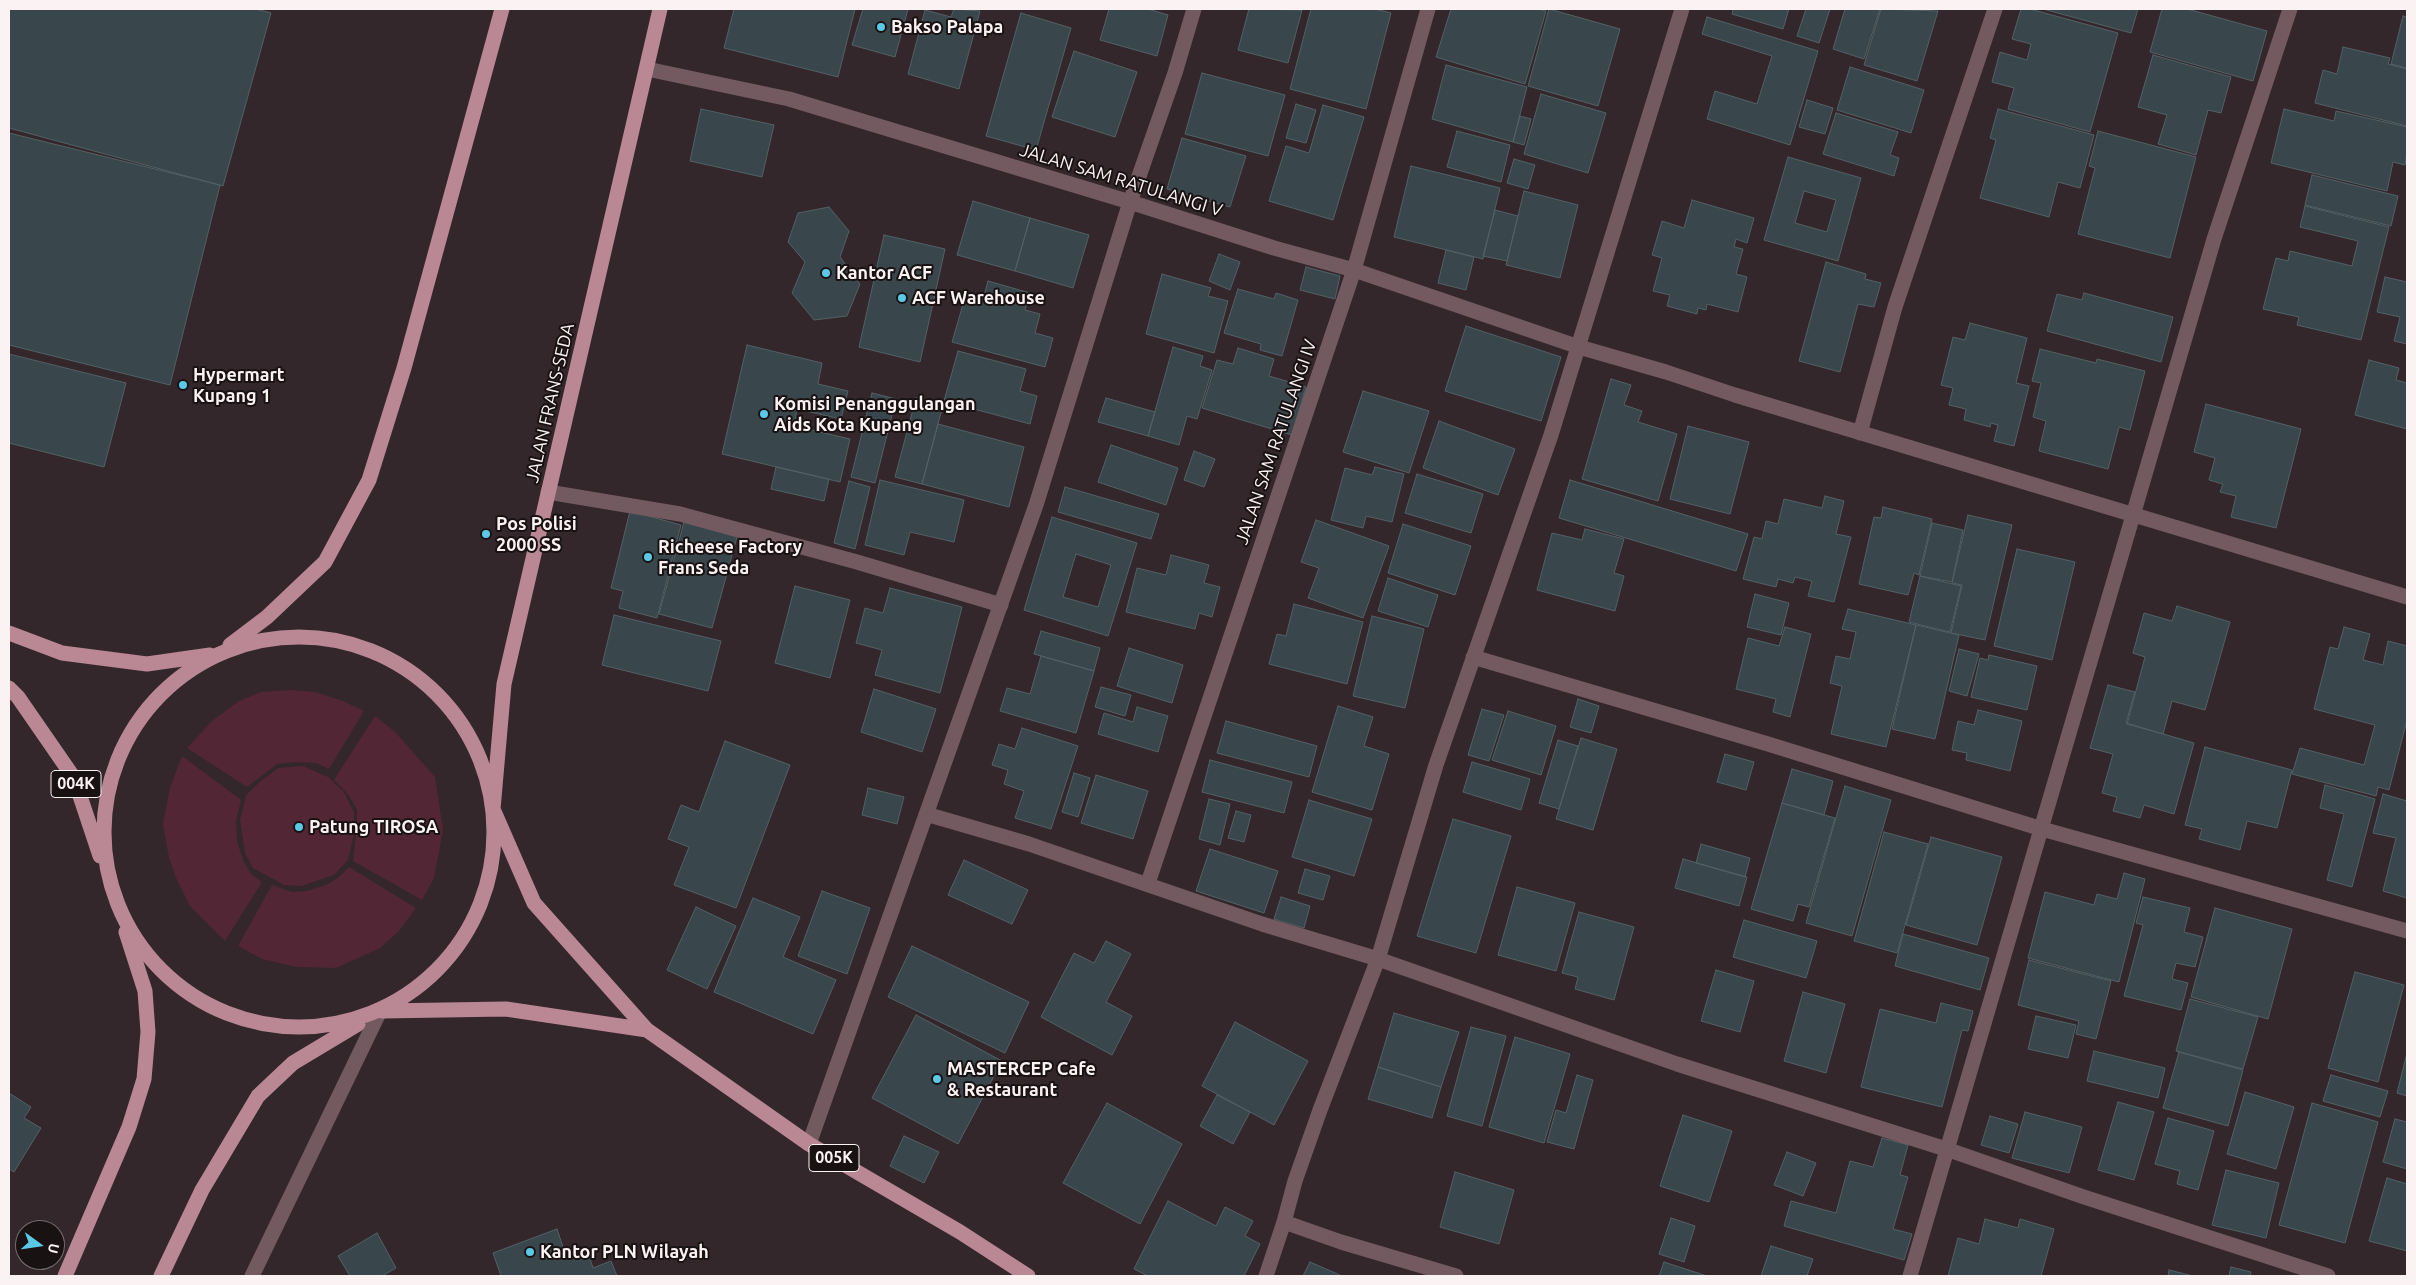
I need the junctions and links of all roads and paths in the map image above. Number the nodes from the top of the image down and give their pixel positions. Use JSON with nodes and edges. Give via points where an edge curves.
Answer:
{"nodes":[{"id":1,"x":502,"y":9,"type":"edge"},
{"id":2,"x":660,"y":9,"type":"edge"},
{"id":3,"x":1194,"y":9,"type":"edge"},
{"id":4,"x":1428,"y":9,"type":"edge"},
{"id":5,"x":1682,"y":9,"type":"edge"},
{"id":6,"x":1995,"y":9,"type":"edge"},
{"id":7,"x":2290,"y":9,"type":"edge"},
{"id":8,"x":647,"y":70,"type":"junction"},
{"id":9,"x":1130,"y":202,"type":"junction"},
{"id":10,"x":1354,"y":270,"type":"junction"},
{"id":11,"x":1579,"y":347,"type":"junction"},
{"id":12,"x":1860,"y":433,"type":"junction"},
{"id":13,"x":548,"y":492,"type":"junction"},
{"id":14,"x":2134,"y":514,"type":"junction"},
{"id":15,"x":2407,"y":597,"type":"edge"},
{"id":16,"x":1001,"y":605,"type":"junction"},
{"id":17,"x":9,"y":633,"type":"edge"},
{"id":18,"x":218,"y":654,"type":"junction"},
{"id":19,"x":1473,"y":657,"type":"junction"},
{"id":20,"x":9,"y":688,"type":"edge"},
{"id":21,"x":493,"y":809,"type":"junction"},
{"id":22,"x":926,"y":814,"type":"junction"},
{"id":23,"x":2042,"y":829,"type":"junction"},
{"id":24,"x":1148,"y":883,"type":"junction"},
{"id":25,"x":114,"y":895,"type":"junction"},
{"id":26,"x":2407,"y":931,"type":"edge"},
{"id":27,"x":1378,"y":959,"type":"junction"},
{"id":28,"x":380,"y":1011,"type":"junction"},
{"id":29,"x":646,"y":1030,"type":"junction"},
{"id":30,"x":809,"y":1144,"type":"junction"},
{"id":31,"x":1949,"y":1150,"type":"junction"},
{"id":32,"x":1284,"y":1222,"type":"junction"},
{"id":33,"x":65,"y":1276,"type":"edge"},
{"id":34,"x":161,"y":1276,"type":"edge"},
{"id":35,"x":252,"y":1276,"type":"edge"},
{"id":36,"x":1028,"y":1276,"type":"edge"},
{"id":37,"x":1266,"y":1276,"type":"edge"},
{"id":38,"x":1456,"y":1276,"type":"edge"},
{"id":39,"x":1910,"y":1276,"type":"edge"},
{"id":40,"x":2328,"y":1276,"type":"edge"}],
"edges":[{"from":1,"to":18,"type":"main road","via":[[404,368],[369,480],[325,562],[267,617]]},
{"from":2,"to":8,"type":"main road","name":"JALAN FRANS-SEDA"},
{"from":3,"to":9,"type":"street"},
{"from":4,"to":10,"type":"street","name":"JALAN SAM RATULANGI IV"},
{"from":5,"to":11,"type":"street"},
{"from":6,"to":12,"type":"street","via":[[1895,306]]},
{"from":7,"to":14,"type":"street","via":[[2214,239]]},
{"from":8,"to":9,"type":"street","name":"JALAN SAM RATULANGI V","via":[[789,99]]},
{"from":8,"to":13,"type":"main road","name":"JALAN FRANS-SEDA"},
{"from":9,"to":10,"type":"street","name":"JALAN SAM RATULANGI V"},
{"from":9,"to":16,"type":"street","via":[[1036,505]]},
{"from":10,"to":11,"type":"street","name":"JALAN SAM RATULANGI V"},
{"from":10,"to":24,"type":"street","name":"JALAN SAM RATULANGI IV"},
{"from":11,"to":12,"type":"street","name":"JALAN SAM RATULANGI V"},
{"from":11,"to":19,"type":"street"},
{"from":12,"to":14,"type":"street","name":"JALAN SAM RATULANGI V"},
{"from":13,"to":16,"type":"street","via":[[680,514]]},
{"from":13,"to":21,"type":"main road","name":"JALAN FRANS-SEDA","via":[[504,684]]},
{"from":14,"to":15,"type":"street","name":"JALAN SAM RATULANGI V"},
{"from":14,"to":23,"type":"street"},
{"from":16,"to":22,"type":"street"},
{"from":17,"to":18,"type":"main road","via":[[62,653],[147,664]]},
{"from":18,"to":21,"type":"main road","via":[[256,640],[297,636],[338,639],[376,652],[412,672],[443,699],[467,732],[484,769]]},
{"from":18,"to":25,"type":"main road","via":[[183,675],[152,702],[129,736],[112,774],[104,814],[105,855]]},
{"from":19,"to":23,"type":"street"},
{"from":19,"to":27,"type":"street","via":[[1436,765]]},
{"from":20,"to":25,"type":"main road","number":"004K","via":[[74,778]]},
{"from":21,"to":28,"type":"main road","via":[[494,850],[485,890],[469,928],[445,962],[415,990]]},
{"from":21,"to":29,"type":"main road","number":"005K","via":[[534,903]]},
{"from":22,"to":24,"type":"street"},
{"from":22,"to":30,"type":"street"},
{"from":23,"to":26,"type":"street"},
{"from":23,"to":31,"type":"street"},
{"from":24,"to":27,"type":"street","via":[[1262,924]]},
{"from":25,"to":28,"type":"main road","via":[[131,932],[155,965],[186,992],[221,1012],[260,1025],[301,1028],[341,1024]]},
{"from":25,"to":33,"type":"main road","via":[[145,991],[148,1032],[144,1079],[129,1127]]},
{"from":27,"to":31,"type":"street","via":[[1677,1064]]},
{"from":27,"to":32,"type":"street","via":[[1320,1110]]},
{"from":28,"to":29,"type":"main road","number":"005K","via":[[506,1009]]},
{"from":28,"to":34,"type":"main road","via":[[293,1063],[258,1096],[202,1190]]},
{"from":28,"to":35,"type":"street"},
{"from":29,"to":30,"type":"main road","number":"005K"},
{"from":30,"to":36,"type":"main road","number":"005K","via":[[960,1232]]},
{"from":31,"to":39,"type":"street"},
{"from":31,"to":40,"type":"street"},
{"from":32,"to":37,"type":"street"},
{"from":32,"to":38,"type":"street"}]}
